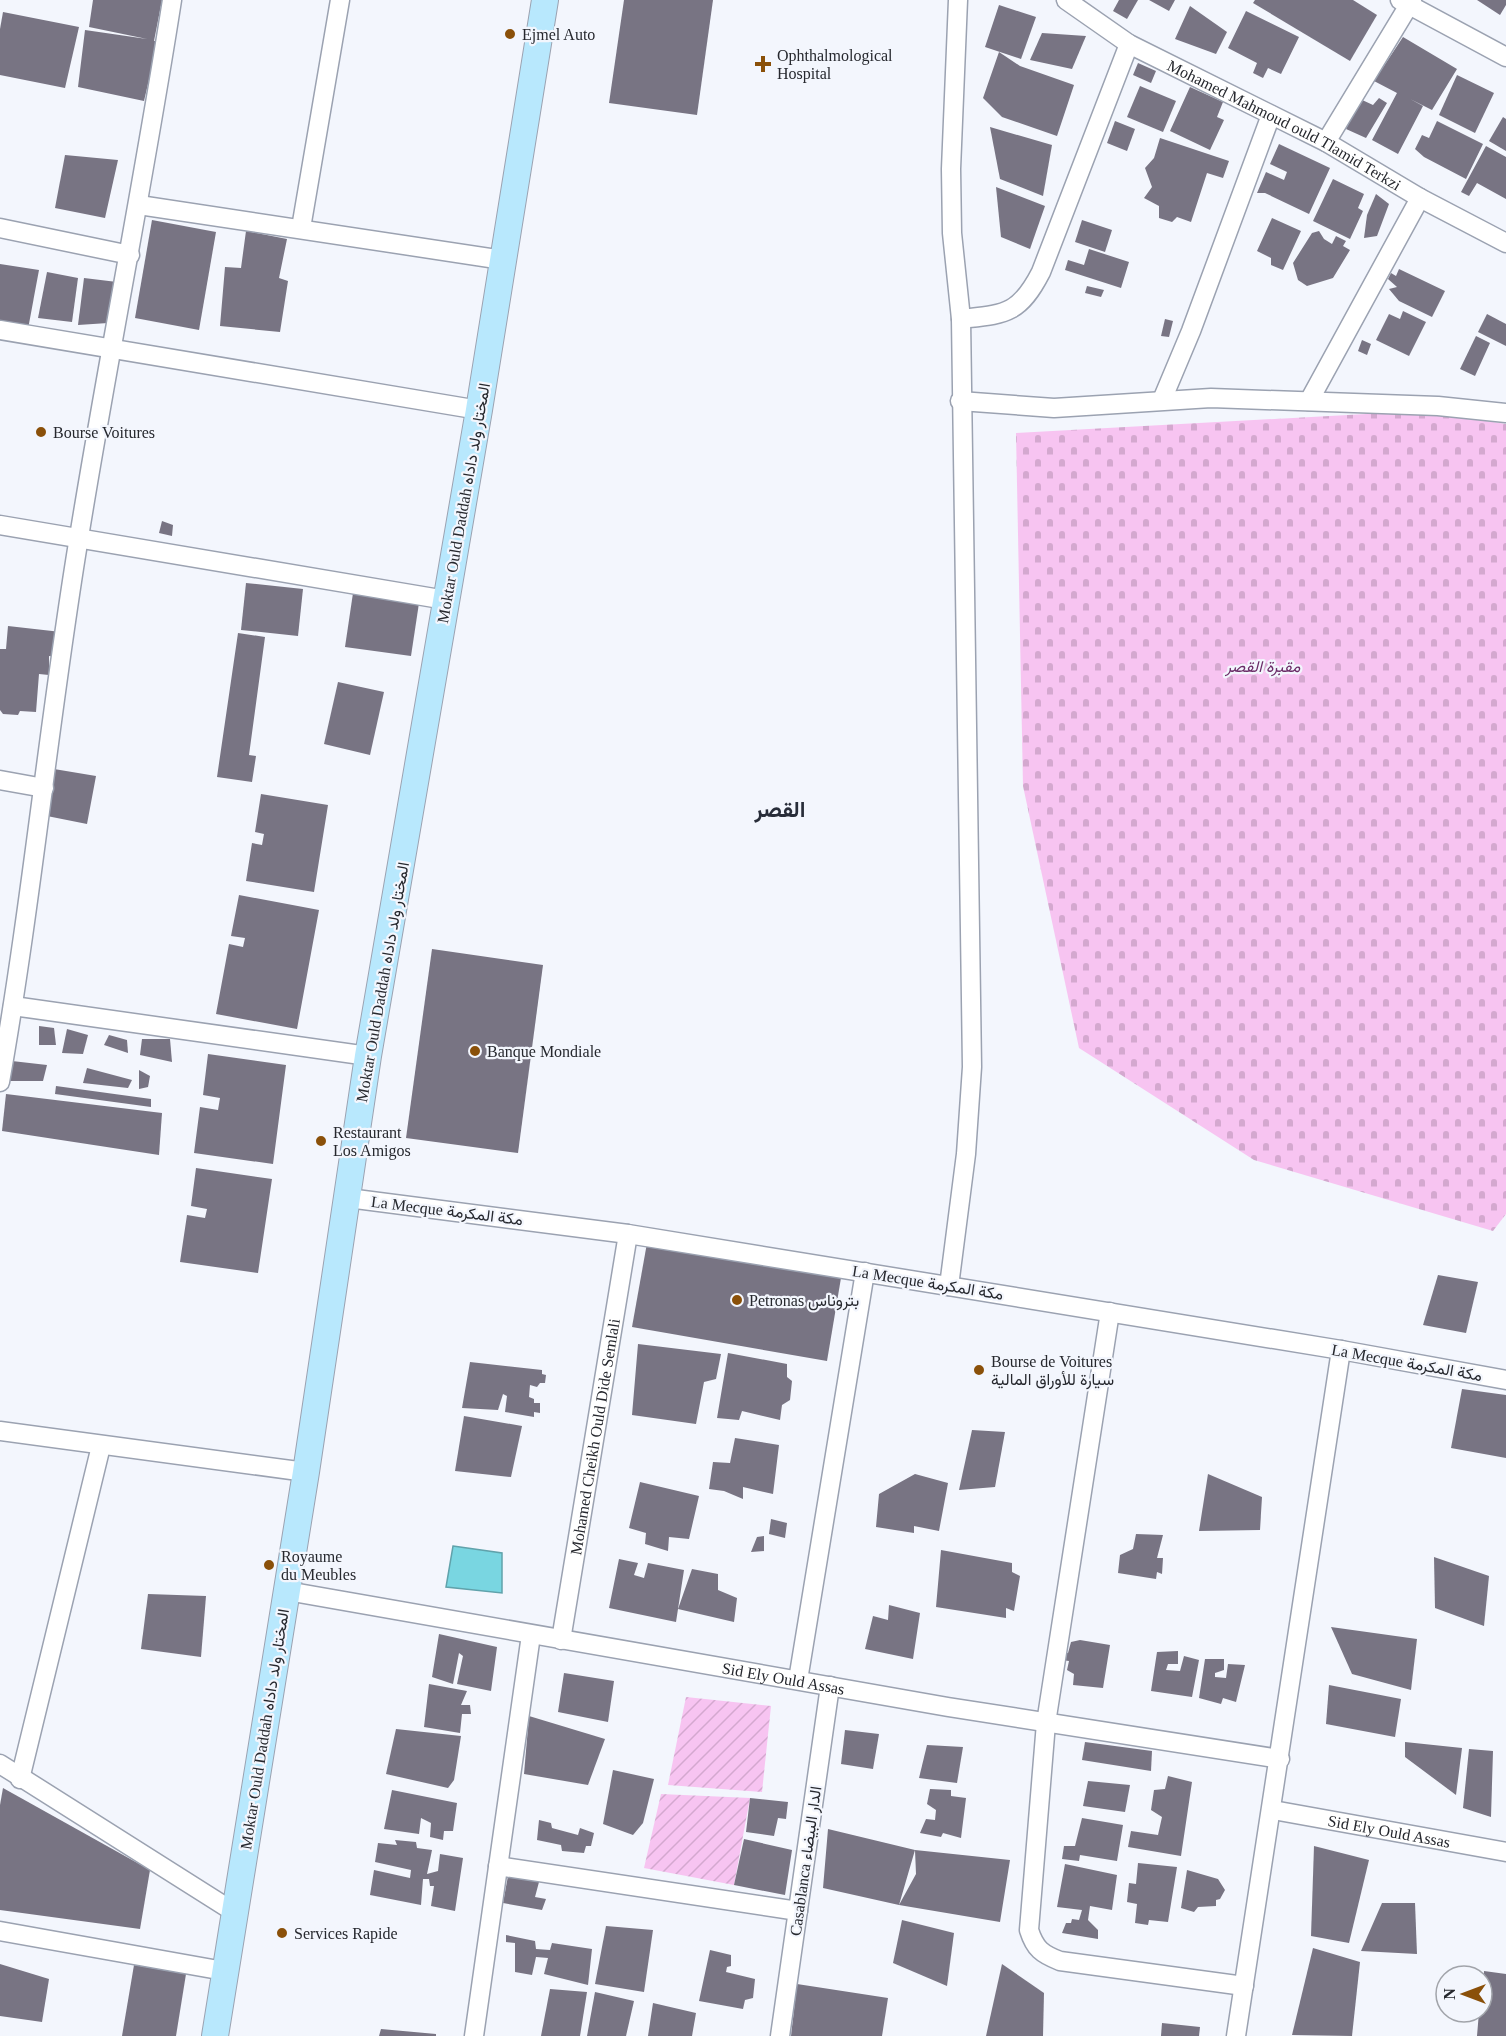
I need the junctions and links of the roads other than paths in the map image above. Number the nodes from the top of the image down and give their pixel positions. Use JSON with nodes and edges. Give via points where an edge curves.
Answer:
{"nodes":[{"id":1,"x":172,"y":0,"type":"edge"},
{"id":2,"x":340,"y":0,"type":"edge"},
{"id":3,"x":545,"y":0,"type":"edge"},
{"id":4,"x":958,"y":0,"type":"edge"},
{"id":5,"x":1066,"y":0,"type":"edge"},
{"id":6,"x":1407,"y":2,"type":"edge"},
{"id":7,"x":1129,"y":44,"type":"junction"},
{"id":8,"x":1506,"y":57,"type":"edge"},
{"id":9,"x":1271,"y":115,"type":"junction"},
{"id":10,"x":1326,"y":142,"type":"junction"},
{"id":11,"x":1420,"y":198,"type":"junction"},
{"id":12,"x":139,"y":205,"type":"junction"},
{"id":13,"x":0,"y":228,"type":"edge"},
{"id":14,"x":301,"y":228,"type":"junction"},
{"id":15,"x":1506,"y":243,"type":"edge"},
{"id":16,"x":130,"y":255,"type":"junction"},
{"id":17,"x":502,"y":260,"type":"junction"},
{"id":18,"x":961,"y":320,"type":"junction"},
{"id":19,"x":0,"y":330,"type":"edge"},
{"id":20,"x":112,"y":348,"type":"junction"},
{"id":21,"x":1162,"y":400,"type":"junction"},
{"id":22,"x":1309,"y":400,"type":"junction"},
{"id":23,"x":960,"y":401,"type":"junction"},
{"id":24,"x":479,"y":411,"type":"junction"},
{"id":25,"x":1506,"y":413,"type":"edge"},
{"id":26,"x":0,"y":525,"type":"edge"},
{"id":27,"x":78,"y":538,"type":"junction"},
{"id":28,"x":446,"y":600,"type":"junction"},
{"id":29,"x":0,"y":780,"type":"edge"},
{"id":30,"x":44,"y":788,"type":"junction"},
{"id":31,"x":8,"y":986,"type":"edge"},
{"id":32,"x":13,"y":1006,"type":"junction"},
{"id":33,"x":368,"y":1056,"type":"junction"},
{"id":34,"x":0,"y":1082,"type":"edge"},
{"id":35,"x":348,"y":1198,"type":"junction"},
{"id":36,"x":628,"y":1234,"type":"junction"},
{"id":37,"x":865,"y":1272,"type":"junction"},
{"id":38,"x":950,"y":1286,"type":"junction"},
{"id":39,"x":1110,"y":1312,"type":"junction"},
{"id":40,"x":1341,"y":1350,"type":"junction"},
{"id":41,"x":1506,"y":1380,"type":"edge"},
{"id":42,"x":0,"y":1431,"type":"edge"},
{"id":43,"x":101,"y":1446,"type":"junction"},
{"id":44,"x":306,"y":1472,"type":"junction"},
{"id":45,"x":287,"y":1591,"type":"junction"},
{"id":46,"x":531,"y":1635,"type":"junction"},
{"id":47,"x":561,"y":1640,"type":"junction"},
{"id":48,"x":798,"y":1680,"type":"junction"},
{"id":49,"x":830,"y":1686,"type":"junction"},
{"id":50,"x":1046,"y":1723,"type":"junction"},
{"id":51,"x":1280,"y":1759,"type":"junction"},
{"id":52,"x":0,"y":1764,"type":"edge"},
{"id":53,"x":20,"y":1779,"type":"junction"},
{"id":54,"x":1273,"y":1810,"type":"junction"},
{"id":55,"x":1506,"y":1852,"type":"edge"},
{"id":56,"x":498,"y":1866,"type":"junction"},
{"id":57,"x":798,"y":1911,"type":"junction"},
{"id":58,"x":234,"y":1912,"type":"junction"},
{"id":59,"x":0,"y":1931,"type":"edge"},
{"id":60,"x":224,"y":1971,"type":"junction"},
{"id":61,"x":1244,"y":1986,"type":"junction"},
{"id":62,"x":215,"y":2036,"type":"edge"},
{"id":63,"x":474,"y":2036,"type":"edge"},
{"id":64,"x":780,"y":2036,"type":"edge"},
{"id":65,"x":1236,"y":2036,"type":"edge"}],
"edges":[{"from":1,"to":12,"type":"street"},
{"from":2,"to":14,"type":"street"},
{"from":3,"to":17,"type":"main road","name":"Moktar Ould Daddah المختار ولد داداه"},
{"from":4,"to":18,"type":"street","via":[[951,169],[952,233]]},
{"from":5,"to":7,"type":"street","name":"Mohamed Mahmoud ould Tlamid Terkzi"},
{"from":6,"to":8,"type":"street"},
{"from":6,"to":10,"type":"street"},
{"from":7,"to":9,"type":"street","name":"Mohamed Mahmoud ould Tlamid Terkzi"},
{"from":7,"to":18,"type":"street","via":[[1030,294],[999,315]]},
{"from":9,"to":10,"type":"street","name":"Mohamed Mahmoud ould Tlamid Terkzi"},
{"from":9,"to":21,"type":"street"},
{"from":10,"to":11,"type":"street","name":"Mohamed Mahmoud ould Tlamid Terkzi"},
{"from":11,"to":15,"type":"street","name":"Mohamed Mahmoud ould Tlamid Terkzi"},
{"from":11,"to":22,"type":"street"},
{"from":12,"to":14,"type":"street"},
{"from":12,"to":16,"type":"street"},
{"from":13,"to":16,"type":"street"},
{"from":14,"to":17,"type":"street"},
{"from":16,"to":20,"type":"street"},
{"from":17,"to":24,"type":"main road","name":"Moktar Ould Daddah المختار ولد داداه"},
{"from":18,"to":23,"type":"street"},
{"from":19,"to":20,"type":"street"},
{"from":20,"to":24,"type":"street"},
{"from":20,"to":27,"type":"street"},
{"from":21,"to":22,"type":"street"},
{"from":21,"to":23,"type":"street","via":[[1054,408]]},
{"from":22,"to":25,"type":"street"},
{"from":23,"to":38,"type":"street","via":[[972,1067]]},
{"from":24,"to":28,"type":"main road","name":"Moktar Ould Daddah المختار ولد داداه"},
{"from":26,"to":27,"type":"street"},
{"from":27,"to":28,"type":"street"},
{"from":27,"to":30,"type":"street"},
{"from":28,"to":33,"type":"main road","name":"Moktar Ould Daddah المختار ولد داداه"},
{"from":29,"to":30,"type":"street"},
{"from":30,"to":31,"type":"street"},
{"from":31,"to":32,"type":"street"},
{"from":32,"to":33,"type":"street"},
{"from":32,"to":34,"type":"street"},
{"from":33,"to":35,"type":"main road","name":"Moktar Ould Daddah المختار ولد داداه"},
{"from":35,"to":36,"type":"street","name":"La Mecque مكة المكرمة"},
{"from":35,"to":44,"type":"main road","name":"Moktar Ould Daddah المختار ولد داداه"},
{"from":36,"to":37,"type":"street","name":"La Mecque مكة المكرمة"},
{"from":36,"to":47,"type":"street","name":"Mohamed Cheikh Ould Dide Semlali"},
{"from":37,"to":38,"type":"street","name":"La Mecque مكة المكرمة"},
{"from":37,"to":48,"type":"street"},
{"from":38,"to":39,"type":"street","name":"La Mecque مكة المكرمة"},
{"from":39,"to":40,"type":"street","name":"La Mecque مكة المكرمة"},
{"from":39,"to":50,"type":"street"},
{"from":40,"to":41,"type":"street","name":"La Mecque مكة المكرمة"},
{"from":40,"to":51,"type":"street"},
{"from":42,"to":43,"type":"street"},
{"from":43,"to":44,"type":"street"},
{"from":43,"to":53,"type":"street"},
{"from":44,"to":45,"type":"main road","name":"Moktar Ould Daddah المختار ولد داداه"},
{"from":45,"to":46,"type":"street","name":"Sid Ely Ould Assas"},
{"from":45,"to":58,"type":"main road","name":"Moktar Ould Daddah المختار ولد داداه"},
{"from":46,"to":47,"type":"street","name":"Sid Ely Ould Assas"},
{"from":46,"to":56,"type":"street"},
{"from":47,"to":48,"type":"street","name":"Sid Ely Ould Assas"},
{"from":48,"to":49,"type":"street","name":"Sid Ely Ould Assas"},
{"from":49,"to":50,"type":"street","name":"Sid Ely Ould Assas"},
{"from":49,"to":57,"type":"street","name":"Casablanca الدار البيضاء"},
{"from":50,"to":51,"type":"street","name":"Sid Ely Ould Assas"},
{"from":50,"to":61,"type":"street","via":[[1029,1930],[1033,1945],[1042,1954],[1060,1961]]},
{"from":51,"to":54,"type":"street"},
{"from":52,"to":53,"type":"street"},
{"from":53,"to":58,"type":"street"},
{"from":54,"to":55,"type":"street","name":"Sid Ely Ould Assas"},
{"from":54,"to":61,"type":"street"},
{"from":56,"to":57,"type":"street"},
{"from":56,"to":63,"type":"street"},
{"from":57,"to":64,"type":"street","name":"Casablanca الدار البيضاء"},
{"from":58,"to":60,"type":"main road","name":"Moktar Ould Daddah المختار ولد داداه"},
{"from":59,"to":60,"type":"street"},
{"from":60,"to":62,"type":"main road","name":"Moktar Ould Daddah المختار ولد داداه"},
{"from":61,"to":65,"type":"street"}]}
